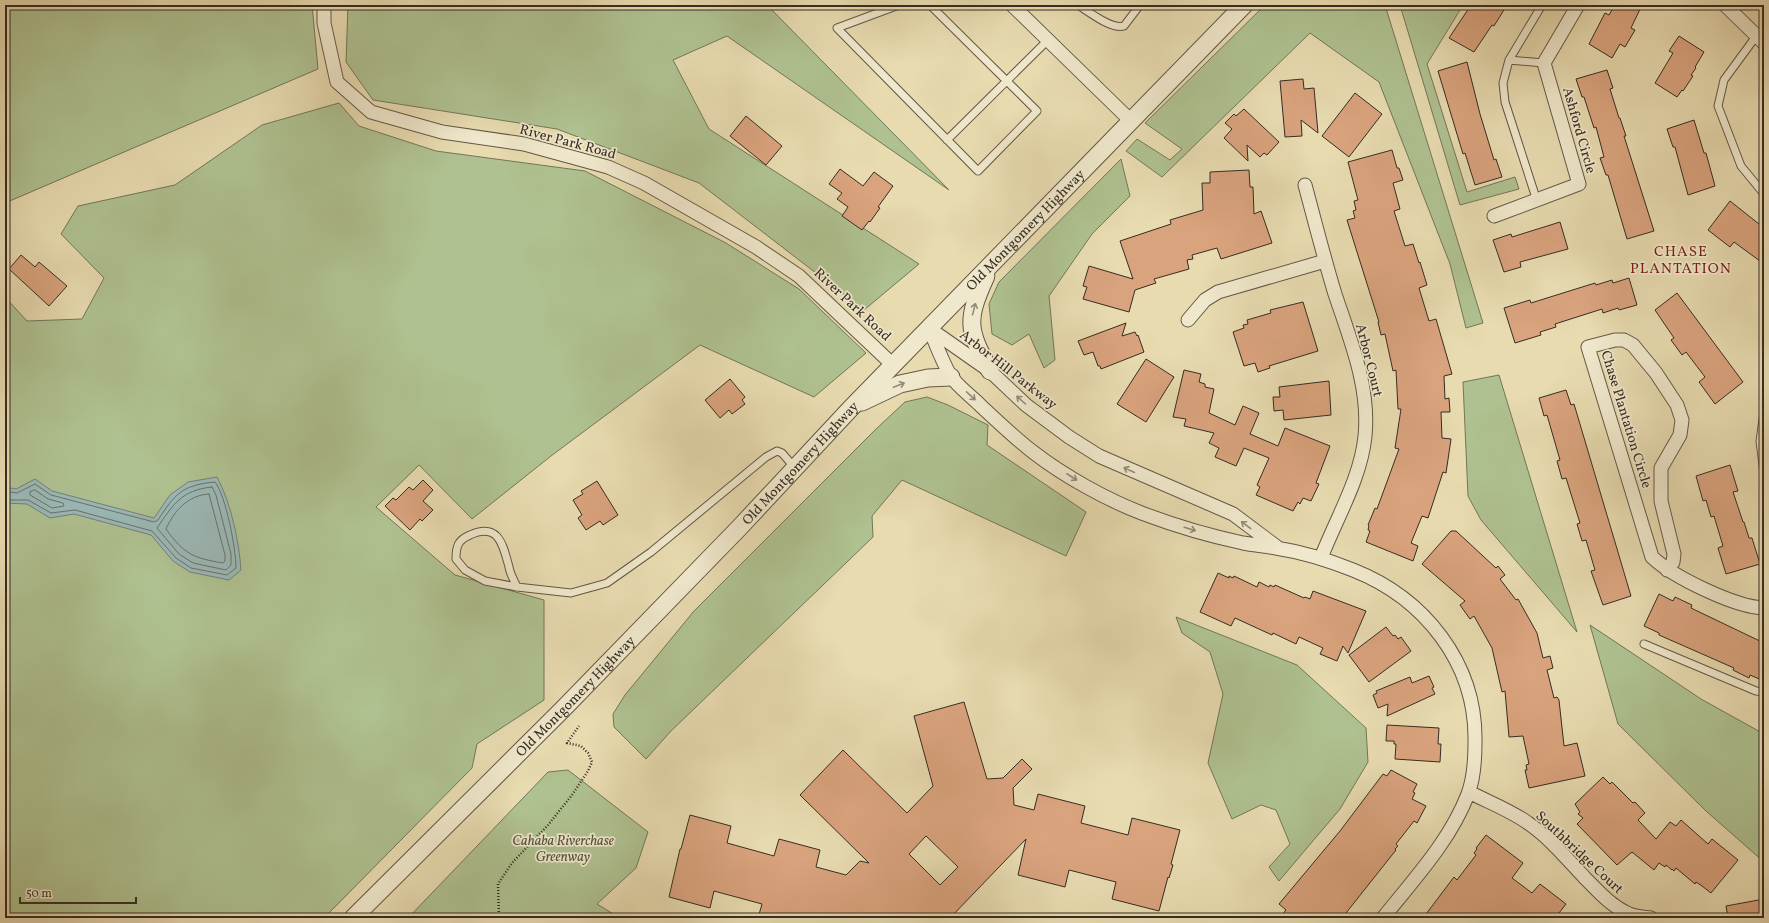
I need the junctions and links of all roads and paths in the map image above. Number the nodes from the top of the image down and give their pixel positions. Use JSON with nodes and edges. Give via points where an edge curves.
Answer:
{"nodes":[{"id":1,"x":324,"y":5,"type":"edge"},
{"id":2,"x":899,"y":5,"type":"edge"},
{"id":3,"x":930,"y":5,"type":"edge"},
{"id":4,"x":1012,"y":5,"type":"edge"},
{"id":5,"x":1078,"y":5,"type":"edge"},
{"id":6,"x":1140,"y":5,"type":"edge"},
{"id":7,"x":1244,"y":5,"type":"edge"},
{"id":8,"x":1542,"y":5,"type":"edge"},
{"id":9,"x":1578,"y":5,"type":"edge"},
{"id":10,"x":1725,"y":5,"type":"edge"},
{"id":11,"x":1760,"y":39,"type":"edge"},
{"id":12,"x":1048,"y":40,"type":"junction"},
{"id":13,"x":1508,"y":60,"type":"junction"},
{"id":14,"x":1544,"y":63,"type":"junction"},
{"id":15,"x":1006,"y":81,"type":"junction"},
{"id":16,"x":1131,"y":121,"type":"junction"},
{"id":17,"x":946,"y":140,"type":"junction"},
{"id":18,"x":1305,"y":185,"type":"dead end"},
{"id":19,"x":1764,"y":194,"type":"edge"},
{"id":20,"x":1537,"y":200,"type":"junction"},
{"id":21,"x":1494,"y":216,"type":"dead end"},
{"id":22,"x":1325,"y":261,"type":"junction"},
{"id":23,"x":991,"y":265,"type":"junction"},
{"id":24,"x":1188,"y":320,"type":"dead end"},
{"id":25,"x":929,"y":328,"type":"junction"},
{"id":26,"x":893,"y":365,"type":"junction"},
{"id":27,"x":990,"y":371,"type":"junction"},
{"id":28,"x":951,"y":377,"type":"junction"},
{"id":29,"x":851,"y":408,"type":"junction"},
{"id":30,"x":1764,"y":412,"type":"edge"},
{"id":31,"x":795,"y":468,"type":"junction"},
{"id":32,"x":1764,"y":473,"type":"edge"},
{"id":33,"x":1278,"y":548,"type":"junction"},
{"id":34,"x":1321,"y":558,"type":"junction"},
{"id":35,"x":1667,"y":570,"type":"junction"},
{"id":36,"x":517,"y":587,"type":"junction"},
{"id":37,"x":1764,"y":608,"type":"edge"},
{"id":38,"x":1644,"y":644,"type":"dead end"},
{"id":39,"x":1764,"y":692,"type":"edge"},
{"id":40,"x":579,"y":726,"type":"dead end"},
{"id":41,"x":1469,"y":792,"type":"junction"},
{"id":42,"x":353,"y":918,"type":"edge"},
{"id":43,"x":499,"y":918,"type":"edge"},
{"id":44,"x":1383,"y":918,"type":"edge"},
{"id":45,"x":1651,"y":918,"type":"edge"}],
"edges":[{"from":1,"to":26,"type":"street","name":"River Park Road","via":[[324,23],[337,82],[371,112],[442,132],[524,144],[608,167],[644,183],[756,247],[799,276]]},
{"from":2,"to":17,"type":"lane","via":[[837,28]]},
{"from":3,"to":15,"type":"lane"},
{"from":4,"to":12,"type":"street"},
{"from":5,"to":6,"type":"lane","via":[[1111,25],[1120,27],[1124,26]]},
{"from":7,"to":16,"type":"street","name":"Old Montgomery Highway"},
{"from":8,"to":13,"type":"lane"},
{"from":9,"to":14,"type":"street"},
{"from":10,"to":11,"type":"street"},
{"from":11,"to":19,"type":"lane","via":[[1724,80],[1718,106],[1741,166]]},
{"from":12,"to":15,"type":"lane"},
{"from":12,"to":16,"type":"street"},
{"from":13,"to":14,"type":"lane"},
{"from":13,"to":20,"type":"lane","via":[[1503,83],[1505,102]]},
{"from":14,"to":20,"type":"street","name":"Ashford Circle","via":[[1579,184]]},
{"from":15,"to":17,"type":"lane"},
{"from":15,"to":17,"type":"lane","via":[[1037,111],[978,171]]},
{"from":16,"to":23,"type":"street","name":"Old Montgomery Highway"},
{"from":18,"to":22,"type":"street","name":"Arbor Court"},
{"from":20,"to":21,"type":"street","name":"Ashford Circle"},
{"from":22,"to":24,"type":"street","via":[[1218,292],[1205,300]]},
{"from":22,"to":34,"type":"street","name":"Arbor Court","via":[[1363,387],[1365,436],[1354,479]]},
{"from":23,"to":25,"type":"street","name":"Old Montgomery Highway"},
{"from":27,"to":23,"type":"street","one_way":true,"via":[[975,344],[972,319],[977,296]]},
{"from":25,"to":26,"type":"street","name":"Old Montgomery Highway"},
{"from":25,"to":27,"type":"street","name":"Arbor Hill Parkway"},
{"from":25,"to":28,"type":"street","name":"Arbor Hill Parkway"},
{"from":26,"to":29,"type":"street","name":"Old Montgomery Highway"},
{"from":33,"to":27,"type":"street","name":"Arbor Hill Parkway","one_way":true,"via":[[1233,514],[1099,456],[1026,405]]},
{"from":29,"to":28,"type":"street","one_way":true,"via":[[900,384],[928,378]]},
{"from":28,"to":33,"type":"street","name":"Arbor Hill Parkway","one_way":true,"via":[[1033,452],[1095,492],[1144,514],[1195,530],[1246,544]]},
{"from":29,"to":31,"type":"street","name":"Old Montgomery Highway"},
{"from":30,"to":32,"type":"lane","via":[[1760,441]]},
{"from":31,"to":36,"type":"lane","via":[[782,453],[776,451],[766,457],[651,552],[607,582],[571,593]]},
{"from":31,"to":42,"type":"street","name":"Old Montgomery Highway","via":[[562,710]]},
{"from":33,"to":34,"type":"street","name":"Arbor Hill Parkway"},
{"from":34,"to":41,"type":"street","name":"Arbor Hill Parkway","via":[[1375,579],[1393,590],[1428,619],[1440,635],[1460,668],[1473,712],[1475,754]]},
{"from":35,"to":35,"type":"street","name":"Chase Plantation Circle","via":[[1652,557],[1588,347],[1616,340],[1624,340],[1633,345],[1677,405],[1682,420],[1680,435],[1661,468],[1661,501],[1674,554],[1673,562]]},
{"from":35,"to":37,"type":"street","name":"Chase Plantation Circle","via":[[1725,598]]},
{"from":36,"to":36,"type":"lane","via":[[485,581],[465,570],[456,559],[456,547],[462,538],[482,531],[492,532],[501,540],[511,576]]},
{"from":38,"to":39,"type":"lane","via":[[1756,691]]},
{"from":40,"to":43,"type":"path","via":[[567,744],[581,746],[592,762],[572,795],[512,863],[498,884]]},
{"from":41,"to":44,"type":"street","name":"Arbor Hill Parkway","via":[[1450,831]]},
{"from":41,"to":45,"type":"street","name":"Southbridge Court","via":[[1528,823],[1616,907],[1640,917]]}]}
